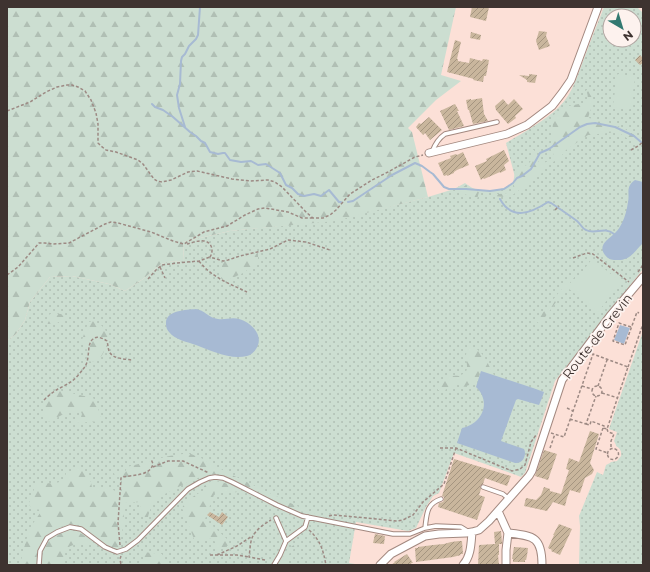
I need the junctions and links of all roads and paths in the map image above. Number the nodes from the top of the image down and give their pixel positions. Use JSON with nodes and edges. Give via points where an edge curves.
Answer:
{"nodes":[{"id":1,"x":598,"y":7,"type":"edge"},
{"id":2,"x":7,"y":111,"type":"edge"},
{"id":3,"x":496,"y":122,"type":"dead end"},
{"id":4,"x":643,"y":142,"type":"edge"},
{"id":5,"x":631,"y":150,"type":"dead end"},
{"id":6,"x":431,"y":152,"type":"junction"},
{"id":7,"x":559,"y":206,"type":"dead end"},
{"id":8,"x":555,"y":210,"type":"dead end"},
{"id":9,"x":313,"y":218,"type":"junction"},
{"id":10,"x":184,"y":244,"type":"junction"},
{"id":11,"x":330,"y":250,"type":"dead end"},
{"id":12,"x":210,"y":257,"type":"junction"},
{"id":13,"x":573,"y":258,"type":"dead end"},
{"id":14,"x":199,"y":261,"type":"junction"},
{"id":15,"x":160,"y":267,"type":"junction"},
{"id":16,"x":7,"y":275,"type":"edge"},
{"id":17,"x":643,"y":277,"type":"edge"},
{"id":18,"x":165,"y":278,"type":"dead end"},
{"id":19,"x":148,"y":279,"type":"dead end"},
{"id":20,"x":629,"y":282,"type":"dead end"},
{"id":21,"x":247,"y":292,"type":"dead end"},
{"id":22,"x":638,"y":313,"type":"dead end"},
{"id":23,"x":643,"y":324,"type":"edge"},
{"id":24,"x":631,"y":327,"type":"junction"},
{"id":25,"x":607,"y":359,"type":"junction"},
{"id":26,"x":132,"y":360,"type":"dead end"},
{"id":27,"x":628,"y":366,"type":"junction"},
{"id":28,"x":582,"y":386,"type":"junction"},
{"id":29,"x":598,"y":386,"type":"junction"},
{"id":30,"x":592,"y":389,"type":"junction"},
{"id":31,"x":602,"y":392,"type":"junction"},
{"id":32,"x":596,"y":396,"type":"junction"},
{"id":33,"x":618,"y":398,"type":"junction"},
{"id":34,"x":44,"y":400,"type":"dead end"},
{"id":35,"x":567,"y":408,"type":"dead end"},
{"id":36,"x":573,"y":411,"type":"junction"},
{"id":37,"x":570,"y":418,"type":"junction"},
{"id":38,"x":586,"y":424,"type":"junction"},
{"id":39,"x":603,"y":428,"type":"junction"},
{"id":40,"x":607,"y":429,"type":"junction"},
{"id":41,"x":545,"y":433,"type":"junction"},
{"id":42,"x":555,"y":434,"type":"junction"},
{"id":43,"x":440,"y":448,"type":"dead end"},
{"id":44,"x":456,"y":448,"type":"junction"},
{"id":45,"x":550,"y":448,"type":"dead end"},
{"id":46,"x":611,"y":449,"type":"junction"},
{"id":47,"x":608,"y":452,"type":"junction"},
{"id":48,"x":151,"y":459,"type":"dead end"},
{"id":49,"x":153,"y":467,"type":"junction"},
{"id":50,"x":210,"y":473,"type":"dead end"},
{"id":51,"x":483,"y":487,"type":"dead end"},
{"id":52,"x":441,"y":499,"type":"dead end"},
{"id":53,"x":509,"y":499,"type":"junction"},
{"id":54,"x":498,"y":511,"type":"junction"},
{"id":55,"x":308,"y":517,"type":"junction"},
{"id":56,"x":276,"y":518,"type":"joint"},
{"id":57,"x":327,"y":520,"type":"junction"},
{"id":58,"x":306,"y":527,"type":"junction"},
{"id":59,"x":425,"y":528,"type":"junction"},
{"id":60,"x":471,"y":533,"type":"junction"},
{"id":61,"x":508,"y":533,"type":"junction"},
{"id":62,"x":254,"y":534,"type":"junction"},
{"id":63,"x":286,"y":541,"type":"junction"},
{"id":64,"x":122,"y":551,"type":"junction"},
{"id":65,"x":210,"y":555,"type":"dead end"},
{"id":66,"x":217,"y":555,"type":"junction"},
{"id":67,"x":249,"y":557,"type":"junction"},
{"id":68,"x":266,"y":560,"type":"dead end"},
{"id":69,"x":39,"y":565,"type":"edge"},
{"id":70,"x":121,"y":565,"type":"edge"},
{"id":71,"x":274,"y":565,"type":"edge"},
{"id":72,"x":326,"y":565,"type":"edge"},
{"id":73,"x":380,"y":565,"type":"edge"},
{"id":74,"x":463,"y":565,"type":"edge"},
{"id":75,"x":506,"y":565,"type":"edge"},
{"id":76,"x":542,"y":565,"type":"edge"}],
"edges":[{"from":1,"to":6,"type":"street","via":[[571,80],[552,106],[527,125],[508,134]]},
{"from":2,"to":9,"type":"path","via":[[57,87],[78,87],[85,91],[91,100],[96,113],[98,142],[101,146],[138,160],[157,181],[171,180],[196,171],[232,179],[268,180],[282,187]]},
{"from":3,"to":6,"type":"lane","via":[[445,134],[440,137]]},
{"from":4,"to":5,"type":"path"},
{"from":6,"to":9,"type":"path","via":[[415,157],[372,180],[350,194],[330,215]]},
{"from":7,"to":8,"type":"path"},
{"from":9,"to":10,"type":"path","via":[[302,218],[288,212],[265,208],[258,209],[227,226],[204,232]]},
{"from":10,"to":12,"type":"path","via":[[207,242],[213,249]]},
{"from":10,"to":16,"type":"path","via":[[112,222],[69,244],[39,243],[18,267]]},
{"from":11,"to":12,"type":"path","via":[[306,242],[288,240],[270,249],[228,260]]},
{"from":12,"to":14,"type":"path"},
{"from":13,"to":20,"type":"path","via":[[587,253],[593,254]]},
{"from":14,"to":15,"type":"path","via":[[166,264]]},
{"from":14,"to":21,"type":"path","via":[[219,279]]},
{"from":15,"to":18,"type":"path"},
{"from":15,"to":19,"type":"path"},
{"from":17,"to":41,"type":"street","name":"Route de Crevin","via":[[562,380]]},
{"from":22,"to":24,"type":"path"},
{"from":23,"to":27,"type":"path"},
{"from":24,"to":24,"type":"path","via":[[625,345],[613,341],[620,323]]},
{"from":25,"to":27,"type":"path"},
{"from":25,"to":28,"type":"path","via":[[593,354]]},
{"from":25,"to":29,"type":"path"},
{"from":26,"to":34,"type":"path","via":[[113,356],[107,341],[93,339],[88,363],[84,368],[70,383]]},
{"from":27,"to":33,"type":"path"},
{"from":28,"to":30,"type":"path"},
{"from":28,"to":36,"type":"path"},
{"from":29,"to":30,"type":"path"},
{"from":29,"to":31,"type":"path"},
{"from":30,"to":32,"type":"path"},
{"from":31,"to":32,"type":"path"},
{"from":31,"to":33,"type":"path"},
{"from":32,"to":38,"type":"path"},
{"from":33,"to":40,"type":"path"},
{"from":35,"to":36,"type":"path"},
{"from":36,"to":37,"type":"path"},
{"from":37,"to":38,"type":"path"},
{"from":37,"to":42,"type":"path","via":[[564,437]]},
{"from":38,"to":39,"type":"path","via":[[590,425],[591,421],[604,426]]},
{"from":39,"to":40,"type":"path"},
{"from":39,"to":47,"type":"path","via":[[596,448]]},
{"from":40,"to":46,"type":"path","via":[[614,434]]},
{"from":41,"to":42,"type":"path"},
{"from":41,"to":44,"type":"path","via":[[536,433],[531,442],[526,465],[514,471]]},
{"from":41,"to":53,"type":"street","name":"Route de Crevin","via":[[532,471]]},
{"from":42,"to":45,"type":"path"},
{"from":43,"to":44,"type":"path"},
{"from":44,"to":57,"type":"path","via":[[445,482],[422,502],[411,517],[397,521],[333,515]]},
{"from":46,"to":47,"type":"path"},
{"from":46,"to":47,"type":"path","via":[[617,451],[617,458],[610,459]]},
{"from":48,"to":49,"type":"path"},
{"from":49,"to":50,"type":"path","via":[[168,461],[183,461]]},
{"from":49,"to":64,"type":"path","via":[[143,474],[121,478],[118,523]]},
{"from":51,"to":53,"type":"lane","via":[[503,494]]},
{"from":52,"to":59,"type":"lane","via":[[429,506]]},
{"from":53,"to":54,"type":"street","name":"Route de Crevin"},
{"from":54,"to":60,"type":"street","name":"Route de Crevin","via":[[484,526]]},
{"from":54,"to":61,"type":"street"},
{"from":55,"to":57,"type":"lane"},
{"from":55,"to":58,"type":"lane"},
{"from":55,"to":64,"type":"lane","via":[[277,505],[223,478],[209,478],[188,489],[138,540]]},
{"from":56,"to":62,"type":"path","via":[[264,524]]},
{"from":56,"to":63,"type":"lane"},
{"from":57,"to":59,"type":"lane","via":[[393,534],[410,534]]},
{"from":58,"to":63,"type":"lane"},
{"from":58,"to":72,"type":"path","via":[[320,543]]},
{"from":59,"to":60,"type":"lane","via":[[461,527]]},
{"from":60,"to":73,"type":"street","via":[[425,536],[392,554]]},
{"from":60,"to":74,"type":"street","via":[[469,556]]},
{"from":61,"to":75,"type":"street"},
{"from":61,"to":76,"type":"street","via":[[528,536],[535,540],[541,552]]},
{"from":62,"to":66,"type":"path"},
{"from":62,"to":67,"type":"path"},
{"from":63,"to":71,"type":"lane"},
{"from":64,"to":69,"type":"lane","via":[[117,552],[105,547],[81,529],[70,527],[47,538],[40,551]]},
{"from":64,"to":70,"type":"path"},
{"from":65,"to":66,"type":"path"},
{"from":66,"to":67,"type":"path"},
{"from":67,"to":68,"type":"path"}]}
